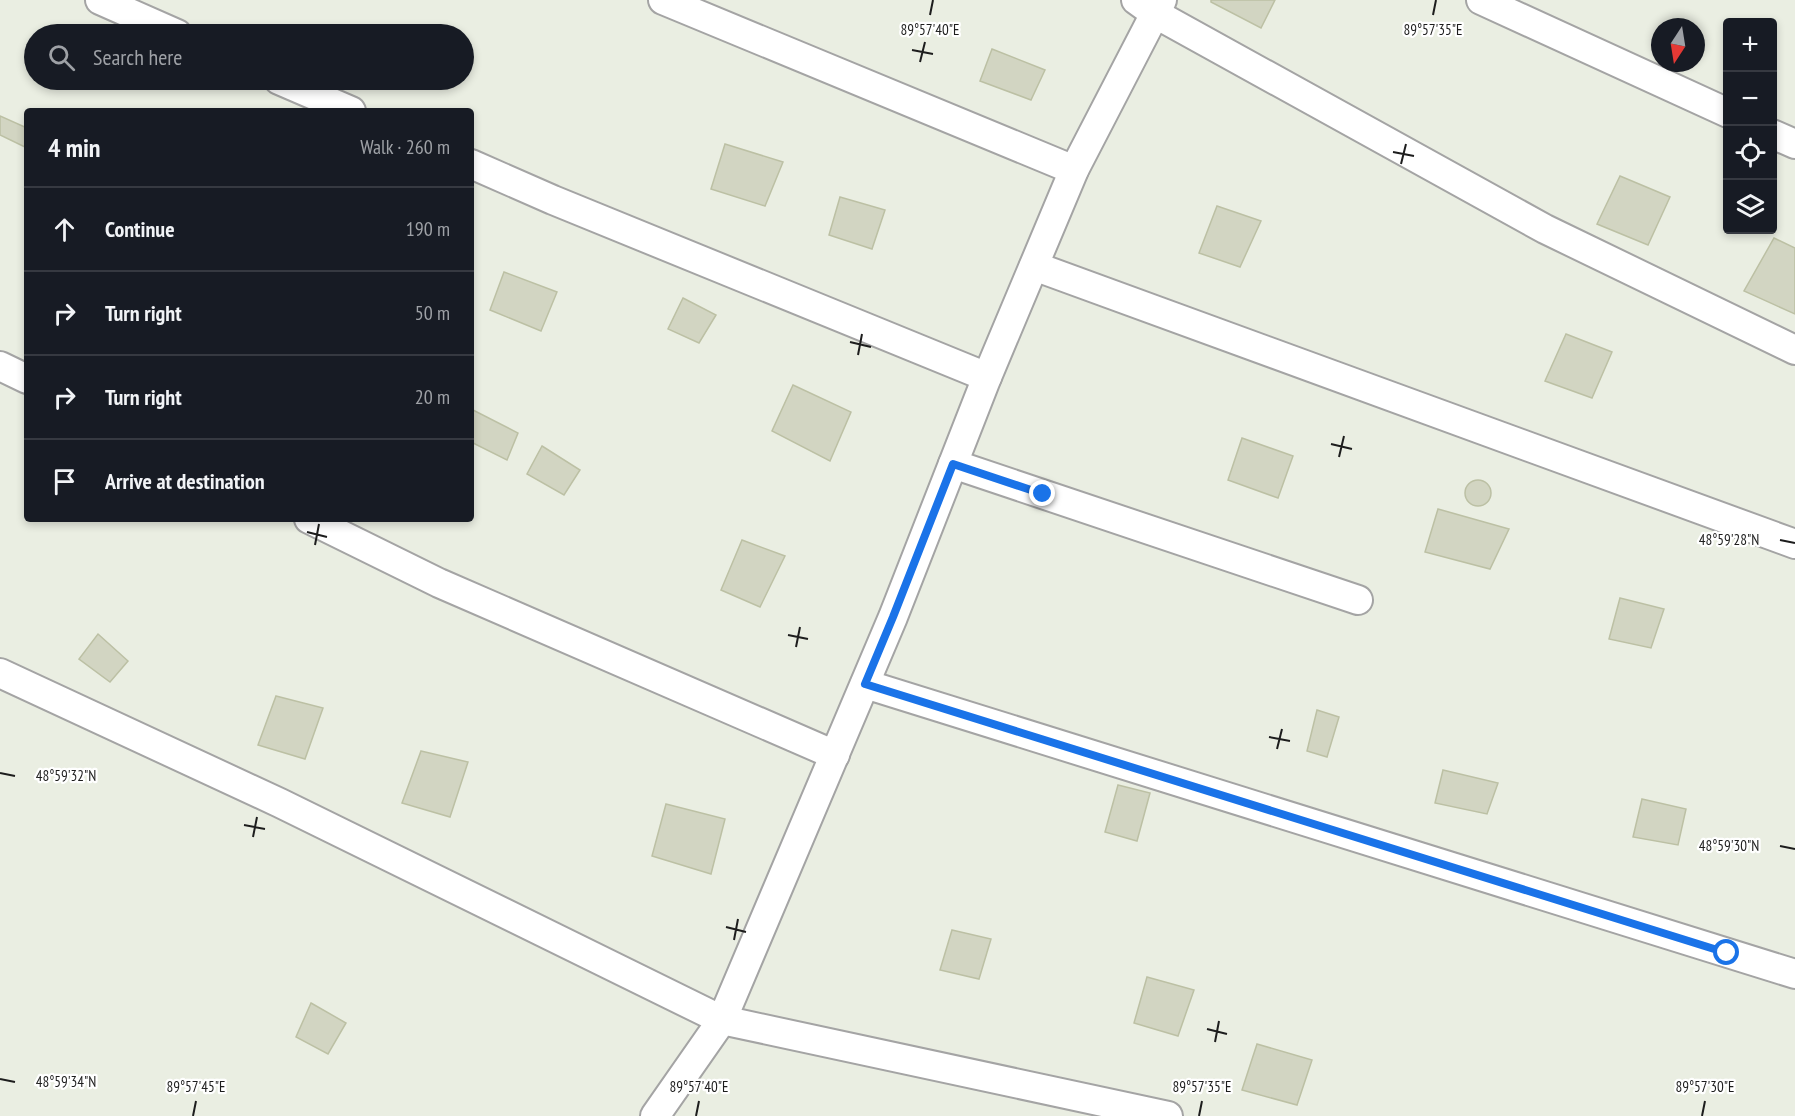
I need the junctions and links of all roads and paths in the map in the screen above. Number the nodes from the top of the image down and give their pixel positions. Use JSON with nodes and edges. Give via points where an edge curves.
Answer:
{"nodes":[{"id":1,"x":100,"y":0,"type":"edge"},
{"id":2,"x":663,"y":0,"type":"edge"},
{"id":3,"x":1481,"y":0,"type":"edge"},
{"id":4,"x":1151,"y":4,"type":"edge"},
{"id":5,"x":154,"y":24,"type":"edge"},
{"id":6,"x":302,"y":90,"type":"edge"},
{"id":7,"x":344,"y":108,"type":"edge"},
{"id":8,"x":1723,"y":111,"type":"edge"},
{"id":9,"x":1777,"y":136,"type":"edge"},
{"id":10,"x":1795,"y":144,"type":"edge"},
{"id":11,"x":474,"y":165,"type":"edge"},
{"id":12,"x":1074,"y":170,"type":"junction"},
{"id":13,"x":1034,"y":266,"type":"junction"},
{"id":14,"x":1795,"y":350,"type":"edge"},
{"id":15,"x":0,"y":366,"type":"edge"},
{"id":16,"x":987,"y":377,"type":"junction"},
{"id":17,"x":24,"y":378,"type":"edge"},
{"id":18,"x":953,"y":464,"type":"junction"},
{"id":19,"x":315,"y":522,"type":"edge"},
{"id":20,"x":1795,"y":544,"type":"edge"},
{"id":21,"x":1358,"y":600,"type":"dead end"},
{"id":22,"x":0,"y":673,"type":"edge"},
{"id":23,"x":865,"y":684,"type":"junction"},
{"id":24,"x":835,"y":755,"type":"junction"},
{"id":25,"x":1795,"y":974,"type":"edge"},
{"id":26,"x":722,"y":1020,"type":"junction"},
{"id":27,"x":655,"y":1116,"type":"edge"},
{"id":28,"x":1168,"y":1116,"type":"edge"}],
"edges":[{"from":1,"to":5,"type":"street"},
{"from":2,"to":12,"type":"street"},
{"from":3,"to":8,"type":"street"},
{"from":4,"to":12,"type":"street"},
{"from":4,"to":14,"type":"street","via":[[1545,230]]},
{"from":6,"to":7,"type":"street"},
{"from":9,"to":10,"type":"street"},
{"from":11,"to":16,"type":"street"},
{"from":12,"to":13,"type":"street"},
{"from":13,"to":16,"type":"street"},
{"from":13,"to":20,"type":"street"},
{"from":15,"to":17,"type":"street"},
{"from":16,"to":18,"type":"street"},
{"from":18,"to":21,"type":"street"},
{"from":18,"to":23,"type":"street"},
{"from":19,"to":24,"type":"street","via":[[439,583]]},
{"from":22,"to":26,"type":"street","via":[[280,803]]},
{"from":23,"to":24,"type":"street"},
{"from":23,"to":25,"type":"street"},
{"from":24,"to":26,"type":"street"},
{"from":26,"to":27,"type":"street"},
{"from":26,"to":28,"type":"street"}]}
